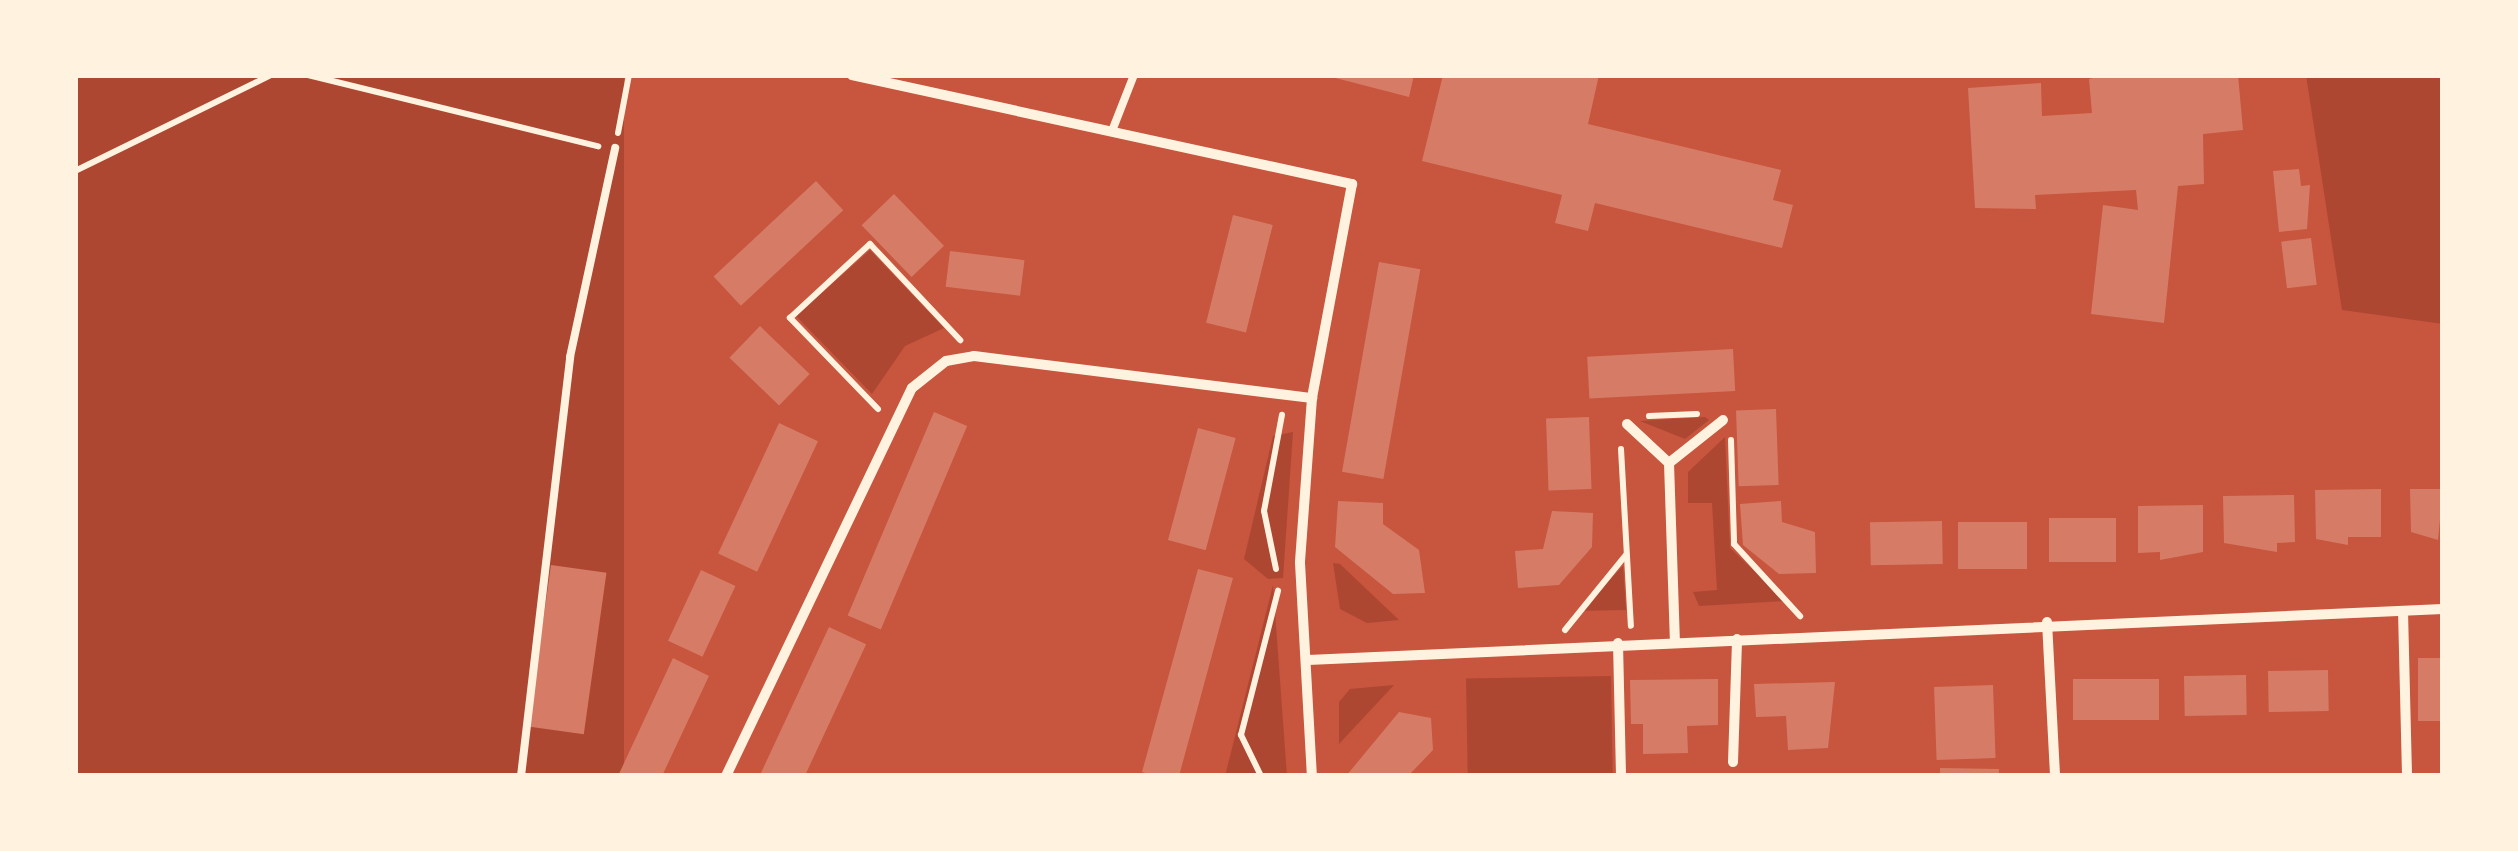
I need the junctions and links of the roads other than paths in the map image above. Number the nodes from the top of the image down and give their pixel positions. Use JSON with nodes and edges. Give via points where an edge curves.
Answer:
{"nodes":[{"id":1,"x":852,"y":75,"type":"edge"},
{"id":2,"x":1134,"y":75,"type":"edge"},
{"id":3,"x":1112,"y":132,"type":"junction"},
{"id":4,"x":615,"y":148,"type":"road end"},
{"id":5,"x":1312,"y":398,"type":"junction"},
{"id":6,"x":1723,"y":420,"type":"dead end"},
{"id":7,"x":1627,"y":424,"type":"dead end"},
{"id":8,"x":1669,"y":464,"type":"junction"},
{"id":9,"x":2443,"y":609,"type":"edge"},
{"id":10,"x":2403,"y":611,"type":"junction"},
{"id":11,"x":2047,"y":622,"type":"junction"},
{"id":12,"x":1737,"y":639,"type":"junction"},
{"id":13,"x":1675,"y":640,"type":"junction"},
{"id":14,"x":1618,"y":643,"type":"junction"},
{"id":15,"x":1308,"y":660,"type":"junction"},
{"id":16,"x":1733,"y":762,"type":"dead end"},
{"id":17,"x":521,"y":776,"type":"edge"},
{"id":18,"x":726,"y":776,"type":"edge"},
{"id":19,"x":1312,"y":776,"type":"edge"},
{"id":20,"x":1621,"y":776,"type":"edge"},
{"id":21,"x":2055,"y":776,"type":"edge"},
{"id":22,"x":2407,"y":776,"type":"edge"}],
"edges":[{"from":1,"to":3,"type":"street"},
{"from":2,"to":3,"type":"lane"},
{"from":3,"to":5,"type":"street","via":[[1352,184]]},
{"from":4,"to":17,"type":"lane","via":[[570,357]]},
{"from":5,"to":15,"type":"street","via":[[1300,563]]},
{"from":5,"to":18,"type":"street","via":[[974,356],[946,361],[912,388]]},
{"from":6,"to":8,"type":"street"},
{"from":7,"to":8,"type":"street"},
{"from":8,"to":13,"type":"street"},
{"from":9,"to":10,"type":"street"},
{"from":10,"to":11,"type":"street"},
{"from":10,"to":22,"type":"street"},
{"from":11,"to":12,"type":"street"},
{"from":11,"to":21,"type":"street"},
{"from":12,"to":13,"type":"street"},
{"from":12,"to":16,"type":"street"},
{"from":13,"to":14,"type":"street"},
{"from":14,"to":15,"type":"street"},
{"from":14,"to":20,"type":"street"},
{"from":15,"to":19,"type":"street"}]}
